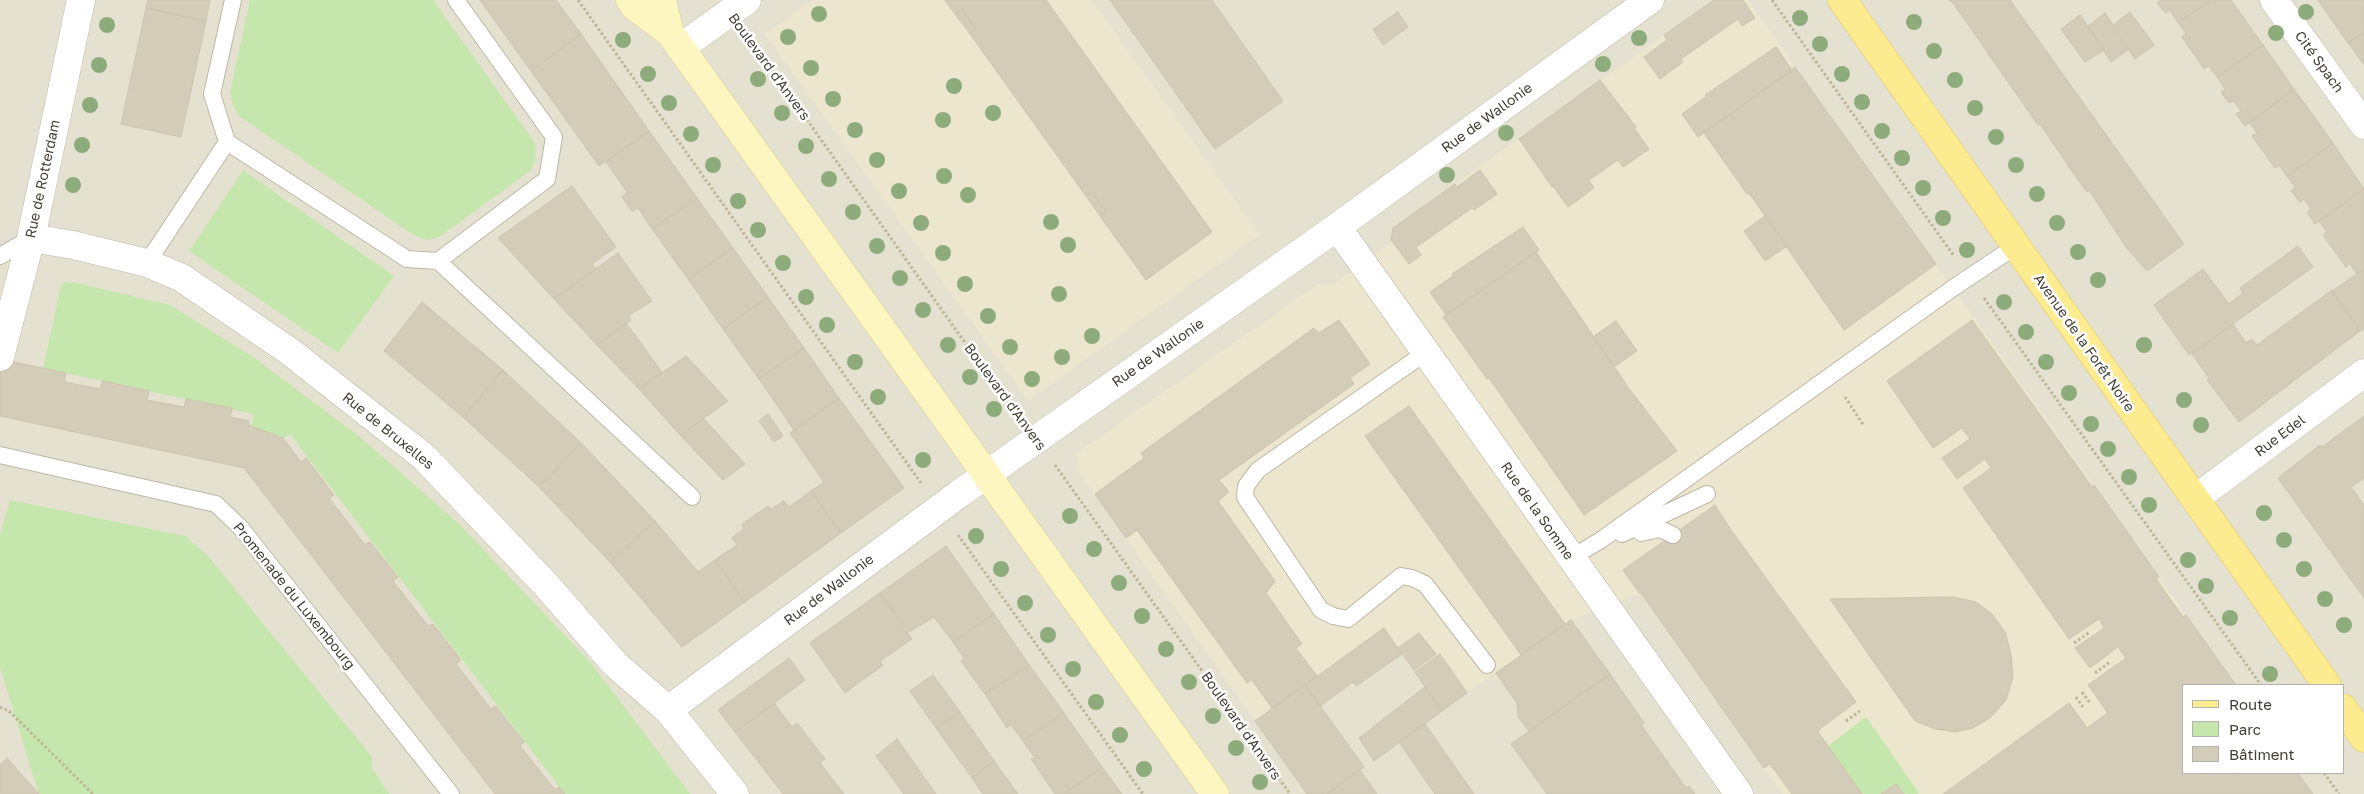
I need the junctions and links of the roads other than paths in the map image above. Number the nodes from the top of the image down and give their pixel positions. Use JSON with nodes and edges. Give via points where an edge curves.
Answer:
{"nodes":[{"id":1,"x":81,"y":0,"type":"edge"},
{"id":2,"x":233,"y":0,"type":"edge"},
{"id":3,"x":456,"y":0,"type":"edge"},
{"id":4,"x":630,"y":0,"type":"edge"},
{"id":5,"x":662,"y":0,"type":"edge"},
{"id":6,"x":1650,"y":0,"type":"edge"},
{"id":7,"x":1842,"y":0,"type":"edge"},
{"id":8,"x":2274,"y":0,"type":"edge"},
{"id":9,"x":738,"y":6,"type":"edge"},
{"id":10,"x":675,"y":40,"type":"junction"},
{"id":11,"x":2364,"y":124,"type":"edge"},
{"id":12,"x":227,"y":142,"type":"junction"},
{"id":13,"x":1337,"y":227,"type":"junction"},
{"id":14,"x":31,"y":238,"type":"junction"},
{"id":15,"x":2016,"y":246,"type":"junction"},
{"id":16,"x":0,"y":256,"type":"edge"},
{"id":17,"x":438,"y":261,"type":"junction"},
{"id":18,"x":147,"y":263,"type":"junction"},
{"id":19,"x":1425,"y":353,"type":"junction"},
{"id":20,"x":0,"y":357,"type":"edge"},
{"id":21,"x":2364,"y":373,"type":"edge"},
{"id":22,"x":0,"y":455,"type":"edge"},
{"id":23,"x":987,"y":474,"type":"junction"},
{"id":24,"x":1708,"y":494,"type":"dead end"},
{"id":25,"x":692,"y":497,"type":"dead end"},
{"id":26,"x":2195,"y":499,"type":"junction"},
{"id":27,"x":1621,"y":534,"type":"junction"},
{"id":28,"x":1673,"y":535,"type":"dead end"},
{"id":29,"x":1601,"y":540,"type":"junction"},
{"id":30,"x":1571,"y":558,"type":"junction"},
{"id":31,"x":1487,"y":665,"type":"dead end"},
{"id":32,"x":2325,"y":684,"type":"edge"},
{"id":33,"x":2344,"y":709,"type":"edge"},
{"id":34,"x":668,"y":710,"type":"junction"},
{"id":35,"x":2364,"y":738,"type":"edge"},
{"id":36,"x":451,"y":794,"type":"edge"},
{"id":37,"x":735,"y":794,"type":"edge"},
{"id":38,"x":1215,"y":794,"type":"edge"},
{"id":39,"x":1738,"y":794,"type":"edge"}],
"edges":[{"from":1,"to":14,"type":"street","name":"Rue de Rotterdam"},
{"from":2,"to":12,"type":"lane","via":[[212,94]]},
{"from":3,"to":17,"type":"lane","via":[[554,137],[547,179]]},
{"from":4,"to":10,"type":"main road"},
{"from":5,"to":10,"type":"main road"},
{"from":6,"to":13,"type":"street","name":"Rue de Wallonie"},
{"from":7,"to":15,"type":"main road","name":"Avenue de la Forêt Noire"},
{"from":8,"to":11,"type":"street","name":"Cité Spach"},
{"from":9,"to":10,"type":"street"},
{"from":10,"to":23,"type":"main road"},
{"from":12,"to":17,"type":"lane","via":[[407,259]]},
{"from":12,"to":18,"type":"lane"},
{"from":13,"to":19,"type":"street","name":"Rue de la Somme"},
{"from":13,"to":23,"type":"street","name":"Rue de Wallonie"},
{"from":14,"to":16,"type":"lane"},
{"from":14,"to":18,"type":"street","name":"Rue de Bruxelles"},
{"from":14,"to":20,"type":"street","name":"Rue de Rotterdam"},
{"from":15,"to":26,"type":"main road","name":"Avenue de la Forêt Noire"},
{"from":15,"to":29,"type":"lane"},
{"from":17,"to":25,"type":"lane"},
{"from":18,"to":34,"type":"street","name":"Rue de Bruxelles","via":[[182,278],[289,351],[424,457],[548,587],[615,664]]},
{"from":19,"to":30,"type":"street","name":"Rue de la Somme"},
{"from":19,"to":31,"type":"lane","via":[[1258,470],[1246,486],[1245,497],[1321,610],[1348,619],[1401,576],[1412,578],[1425,584]]},
{"from":21,"to":26,"type":"street","name":"Rue Edel"},
{"from":22,"to":36,"type":"lane","name":"Promenade du Luxembourg","via":[[216,504],[241,528]]},
{"from":23,"to":34,"type":"street","name":"Rue de Wallonie"},
{"from":23,"to":38,"type":"main road"},
{"from":24,"to":27,"type":"lane"},
{"from":26,"to":32,"type":"main road","name":"Avenue de la Forêt Noire"},
{"from":27,"to":28,"type":"lane","via":[[1641,534],[1660,528]]},
{"from":27,"to":29,"type":"lane"},
{"from":29,"to":30,"type":"lane"},
{"from":30,"to":39,"type":"street","name":"Rue de la Somme"},
{"from":33,"to":35,"type":"main road"},
{"from":34,"to":37,"type":"street","name":"Rue de Bruxelles"}]}
